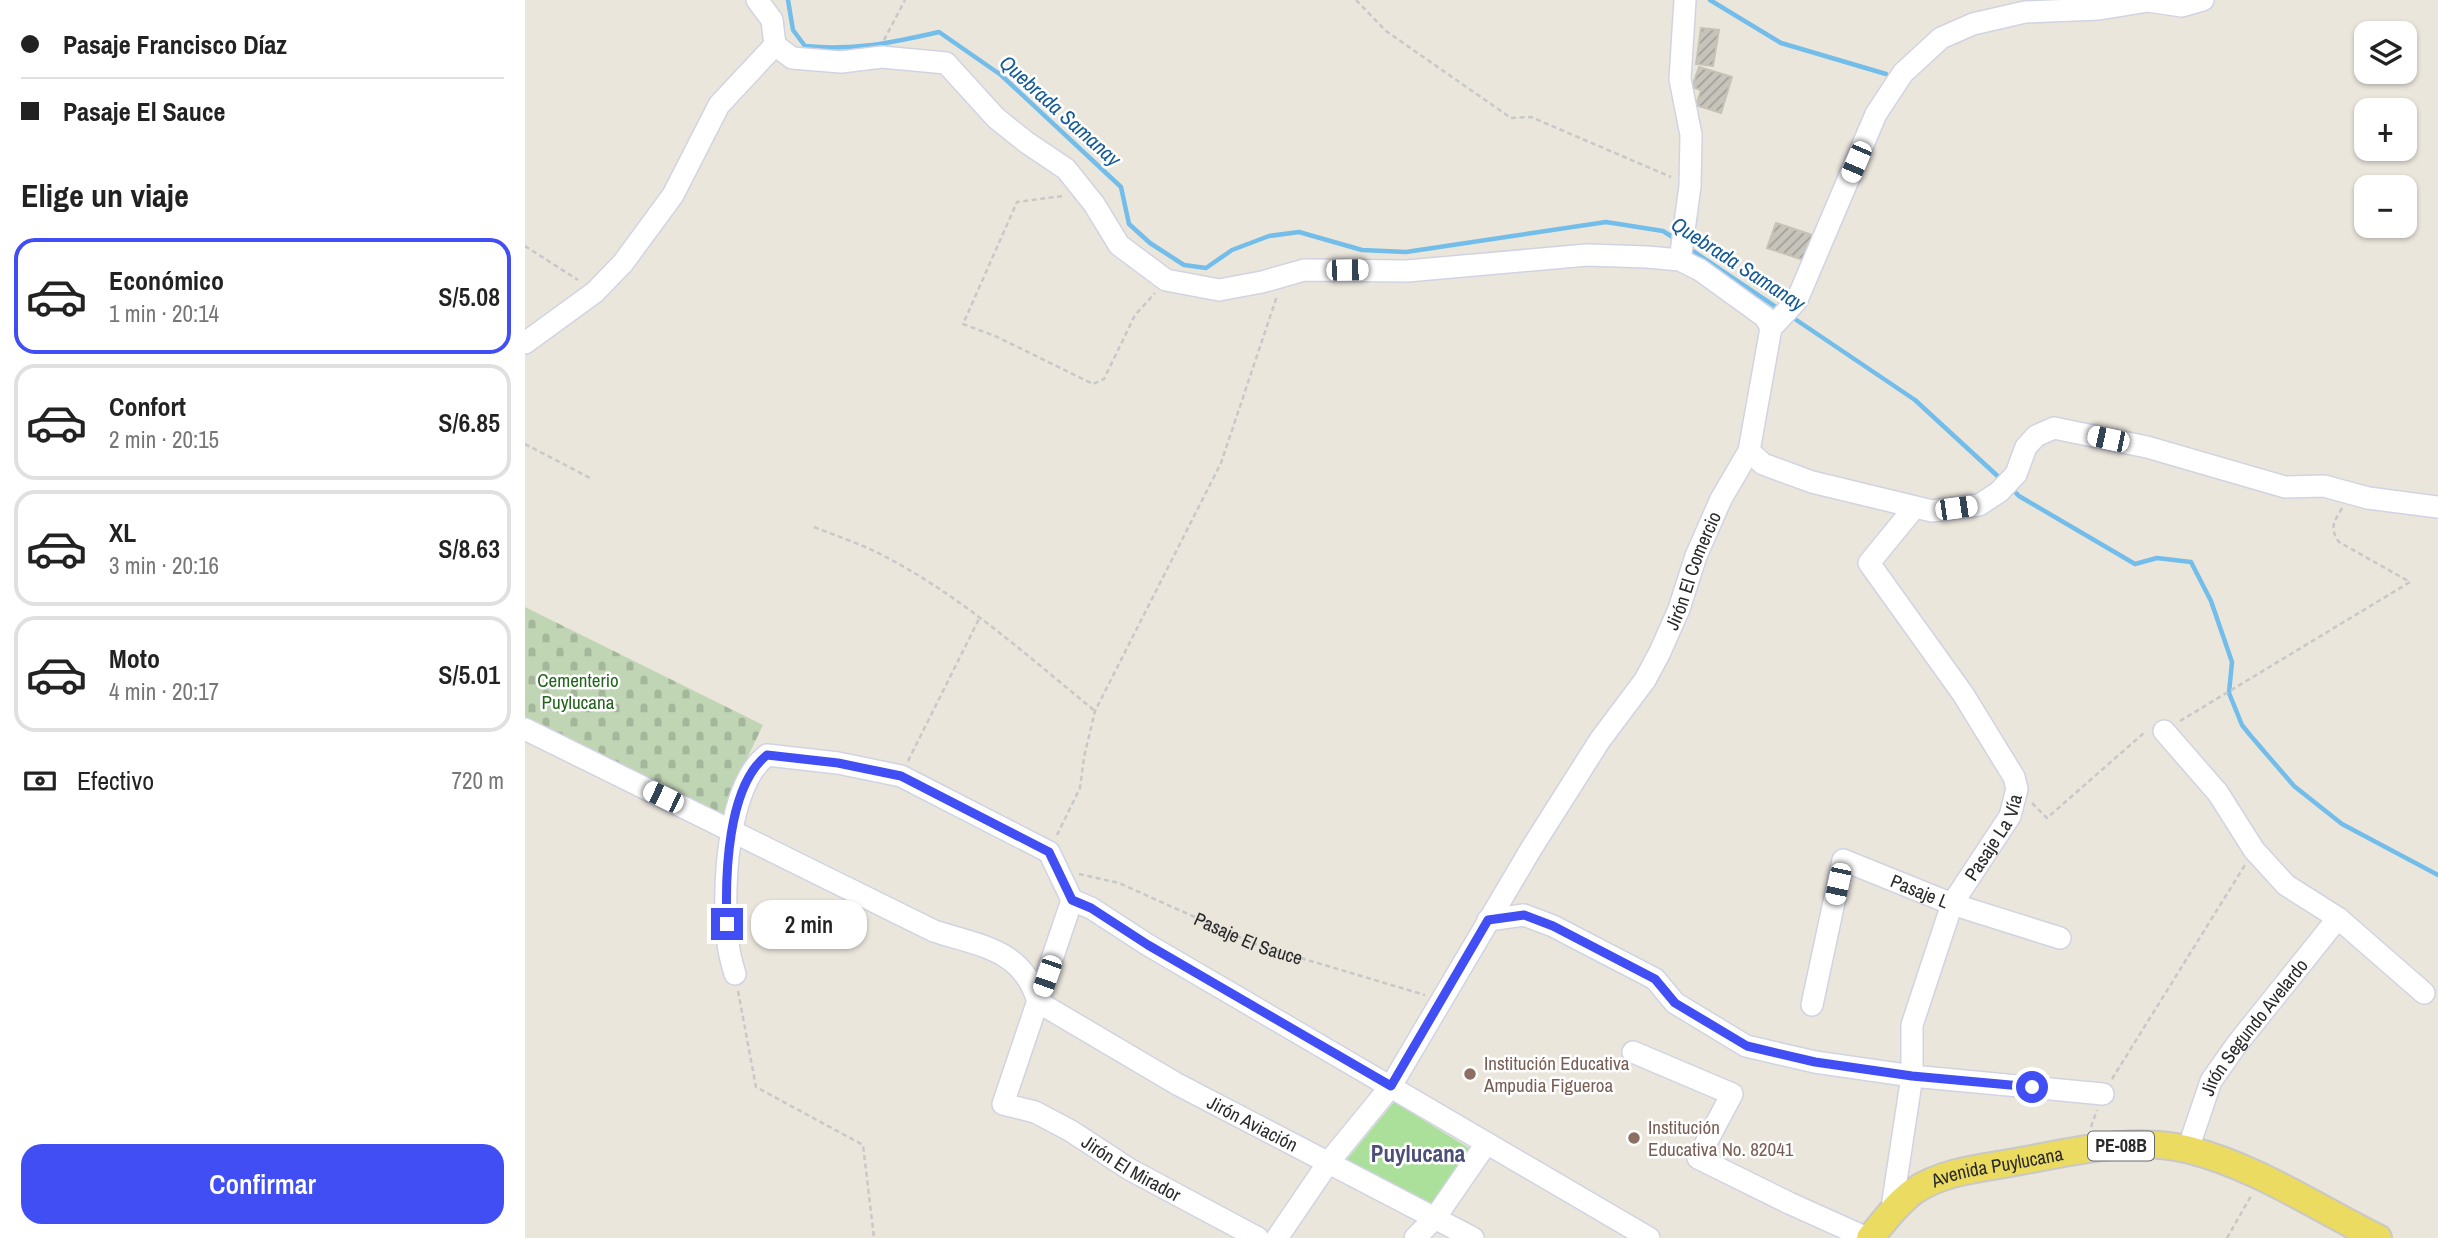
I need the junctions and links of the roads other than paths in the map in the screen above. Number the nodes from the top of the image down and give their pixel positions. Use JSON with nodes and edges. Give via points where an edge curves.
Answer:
{"nodes":[{"id":1,"x":757,"y":0,"type":"edge"},
{"id":2,"x":1685,"y":0,"type":"edge"},
{"id":3,"x":2203,"y":0,"type":"edge"},
{"id":4,"x":775,"y":45,"type":"junction"},
{"id":5,"x":1682,"y":251,"type":"junction"},
{"id":6,"x":1780,"y":318,"type":"junction"},
{"id":7,"x":525,"y":343,"type":"edge"},
{"id":8,"x":1749,"y":451,"type":"junction"},
{"id":9,"x":2438,"y":507,"type":"edge"},
{"id":10,"x":1913,"y":508,"type":"junction"},
{"id":11,"x":525,"y":729,"type":"edge"},
{"id":12,"x":2164,"y":731,"type":"road end"},
{"id":13,"x":732,"y":831,"type":"junction"},
{"id":14,"x":1072,"y":900,"type":"junction"},
{"id":15,"x":1952,"y":904,"type":"junction"},
{"id":16,"x":2338,"y":918,"type":"junction"},
{"id":17,"x":1488,"y":920,"type":"junction"},
{"id":18,"x":2060,"y":938,"type":"dead end"},
{"id":19,"x":734,"y":974,"type":"road end"},
{"id":20,"x":2424,"y":993,"type":"dead end"},
{"id":21,"x":1038,"y":1002,"type":"junction"},
{"id":22,"x":1812,"y":1005,"type":"dead end"},
{"id":23,"x":1633,"y":1052,"type":"dead end"},
{"id":24,"x":1912,"y":1076,"type":"junction"},
{"id":25,"x":1391,"y":1086,"type":"junction"},
{"id":26,"x":2102,"y":1094,"type":"road end"},
{"id":27,"x":1486,"y":1144,"type":"junction"},
{"id":28,"x":2188,"y":1149,"type":"junction"},
{"id":29,"x":1328,"y":1163,"type":"junction"},
{"id":30,"x":1435,"y":1218,"type":"junction"},
{"id":31,"x":1610,"y":1229,"type":"edge"},
{"id":32,"x":1876,"y":1232,"type":"edge"},
{"id":33,"x":1258,"y":1238,"type":"edge"},
{"id":34,"x":1277,"y":1238,"type":"edge"},
{"id":35,"x":1415,"y":1238,"type":"edge"},
{"id":36,"x":1473,"y":1238,"type":"edge"},
{"id":37,"x":1649,"y":1238,"type":"edge"},
{"id":38,"x":2378,"y":1238,"type":"edge"}],
"edges":[{"from":1,"to":4,"type":"street","via":[[772,20]]},
{"from":2,"to":5,"type":"street","via":[[1681,79],[1691,135]]},
{"from":3,"to":6,"type":"street","name":"Jirón El Comercio","via":[[2182,6],[2148,1],[2099,9],[2025,12],[1973,24],[1941,38],[1903,72],[1876,114],[1797,300]]},
{"from":4,"to":5,"type":"street","via":[[792,58],[841,62],[882,57],[946,63],[996,118],[1066,169],[1119,245],[1166,280],[1219,290],[1304,270],[1407,271]]},
{"from":4,"to":7,"type":"street","via":[[719,105],[674,195],[623,263],[595,292]]},
{"from":5,"to":6,"type":"street","via":[[1765,317]]},
{"from":6,"to":8,"type":"street","name":"Jirón El Comercio"},
{"from":8,"to":10,"type":"street","via":[[1763,464],[1812,482]]},
{"from":8,"to":17,"type":"street","name":"Jirón El Comercio","via":[[1721,499],[1650,671],[1600,740]]},
{"from":9,"to":10,"type":"street","via":[[2368,498],[2324,486],[2285,487],[2147,447],[2054,428],[2036,436],[2026,447],[2016,474],[1979,505],[1932,511]]},
{"from":10,"to":15,"type":"street","name":"Pasaje La Vía","via":[[1869,563],[1963,694],[2017,789],[2010,816]]},
{"from":11,"to":13,"type":"street"},
{"from":12,"to":16,"type":"street","via":[[2218,793],[2254,850],[2286,885]]},
{"from":13,"to":14,"type":"street","via":[[735,810],[755,764],[767,755],[838,763],[901,776],[1053,861]]},
{"from":13,"to":19,"type":"street","via":[[726,886]]},
{"from":13,"to":21,"type":"street","via":[[934,932],[1000,953],[1023,969]]},
{"from":14,"to":21,"type":"street"},
{"from":14,"to":25,"type":"street"},
{"from":15,"to":18,"type":"street","name":"Pasaje L"},
{"from":15,"to":22,"type":"street","name":"Pasaje L","via":[[1843,860]]},
{"from":15,"to":24,"type":"street","name":"Pasaje La Vía","via":[[1912,1025]]},
{"from":16,"to":20,"type":"street"},
{"from":16,"to":28,"type":"street","name":"Jirón Segundo Avelardo","via":[[2211,1081]]},
{"from":17,"to":24,"type":"street","via":[[1524,915],[1553,926],[1655,979],[1675,1003],[1747,1046],[1815,1062]]},
{"from":17,"to":25,"type":"street","name":"Jirón El Comercio"},
{"from":21,"to":29,"type":"street","name":"Jirón Aviación","via":[[1177,1084]]},
{"from":21,"to":33,"type":"street","name":"Jirón El Mirador","via":[[1003,1104],[1035,1112]]},
{"from":23,"to":32,"type":"street","via":[[1733,1094],[1699,1158],[1789,1203]]},
{"from":24,"to":26,"type":"street"},
{"from":24,"to":32,"type":"street","name":"Pasaje La Vía"},
{"from":25,"to":27,"type":"street"},
{"from":25,"to":29,"type":"street","name":"Jirón El Comercio"},
{"from":27,"to":30,"type":"street"},
{"from":27,"to":31,"type":"street"},
{"from":28,"to":32,"type":"main road","name":"Avenida Puylucana","number":"PE-08B","via":[[2139,1145],[2084,1150],[1954,1173],[1913,1192]]},
{"from":28,"to":38,"type":"main road","name":"Avenida Puylucana","number":"PE-08B","via":[[2261,1177]]},
{"from":29,"to":30,"type":"street","name":"Jirón Aviación"},
{"from":29,"to":34,"type":"street"},
{"from":30,"to":35,"type":"street"},
{"from":30,"to":36,"type":"street","name":"Jirón Aviación"},
{"from":31,"to":37,"type":"street"}]}
